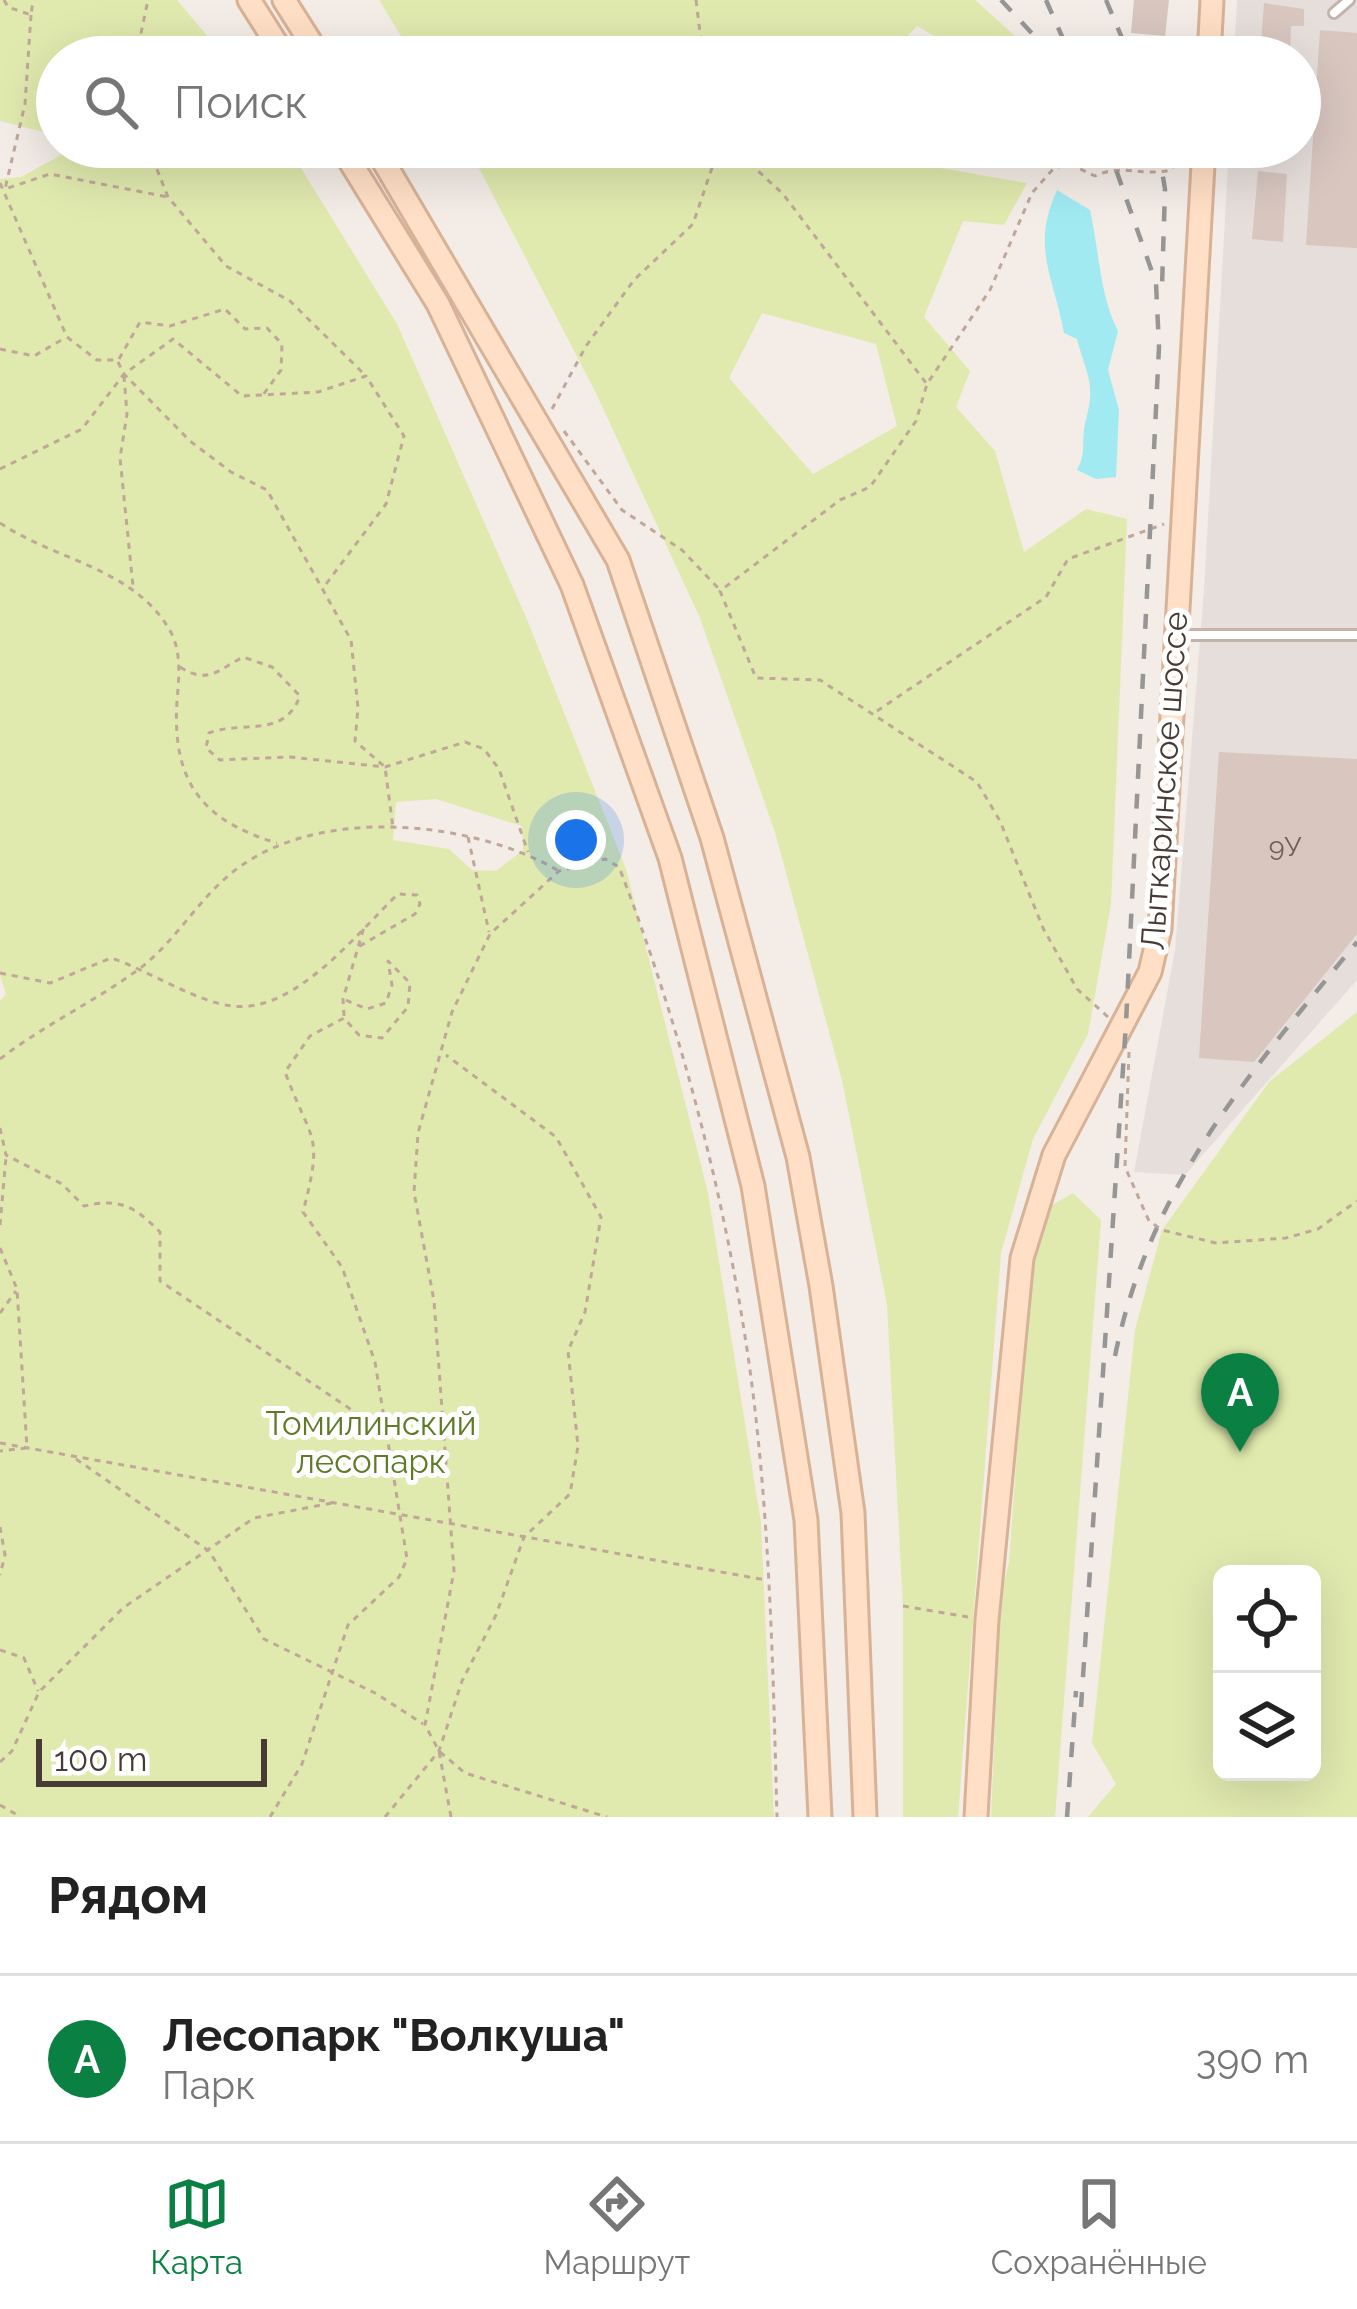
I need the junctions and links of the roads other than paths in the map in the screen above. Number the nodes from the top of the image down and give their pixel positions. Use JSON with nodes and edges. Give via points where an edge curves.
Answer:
{"nodes":[{"id":1,"x":249,"y":0,"type":"edge"},
{"id":2,"x":284,"y":0,"type":"edge"},
{"id":3,"x":1212,"y":0,"type":"edge"},
{"id":4,"x":1349,"y":0,"type":"edge"},
{"id":5,"x":1334,"y":13,"type":"dead end"},
{"id":6,"x":272,"y":36,"type":"edge"},
{"id":7,"x":307,"y":36,"type":"edge"},
{"id":8,"x":1210,"y":36,"type":"edge"},
{"id":9,"x":354,"y":168,"type":"edge"},
{"id":10,"x":387,"y":168,"type":"edge"},
{"id":11,"x":1200,"y":168,"type":"edge"},
{"id":12,"x":1174,"y":635,"type":"junction"},
{"id":13,"x":1357,"y":635,"type":"edge"},
{"id":14,"x":820,"y":1817,"type":"edge"},
{"id":15,"x":865,"y":1817,"type":"edge"},
{"id":16,"x":976,"y":1817,"type":"edge"}],
"edges":[{"from":1,"to":6,"type":"main road"},
{"from":2,"to":7,"type":"main road"},
{"from":3,"to":8,"type":"main road"},
{"from":4,"to":5,"type":"lane"},
{"from":9,"to":14,"type":"main road","via":[[438,304],[572,585],[670,858],[753,1186],[806,1520]]},
{"from":10,"to":15,"type":"main road","via":[[618,560],[712,838],[798,1157],[821,1286],[854,1513]]},
{"from":11,"to":12,"type":"main road","name":"Лыткаринское шоссе"},
{"from":12,"to":13,"type":"lane"},
{"from":12,"to":16,"type":"main road","name":"Лыткаринское шоссе","via":[[1160,929],[1150,972],[1126,1037],[1054,1155],[1022,1258]]}]}
